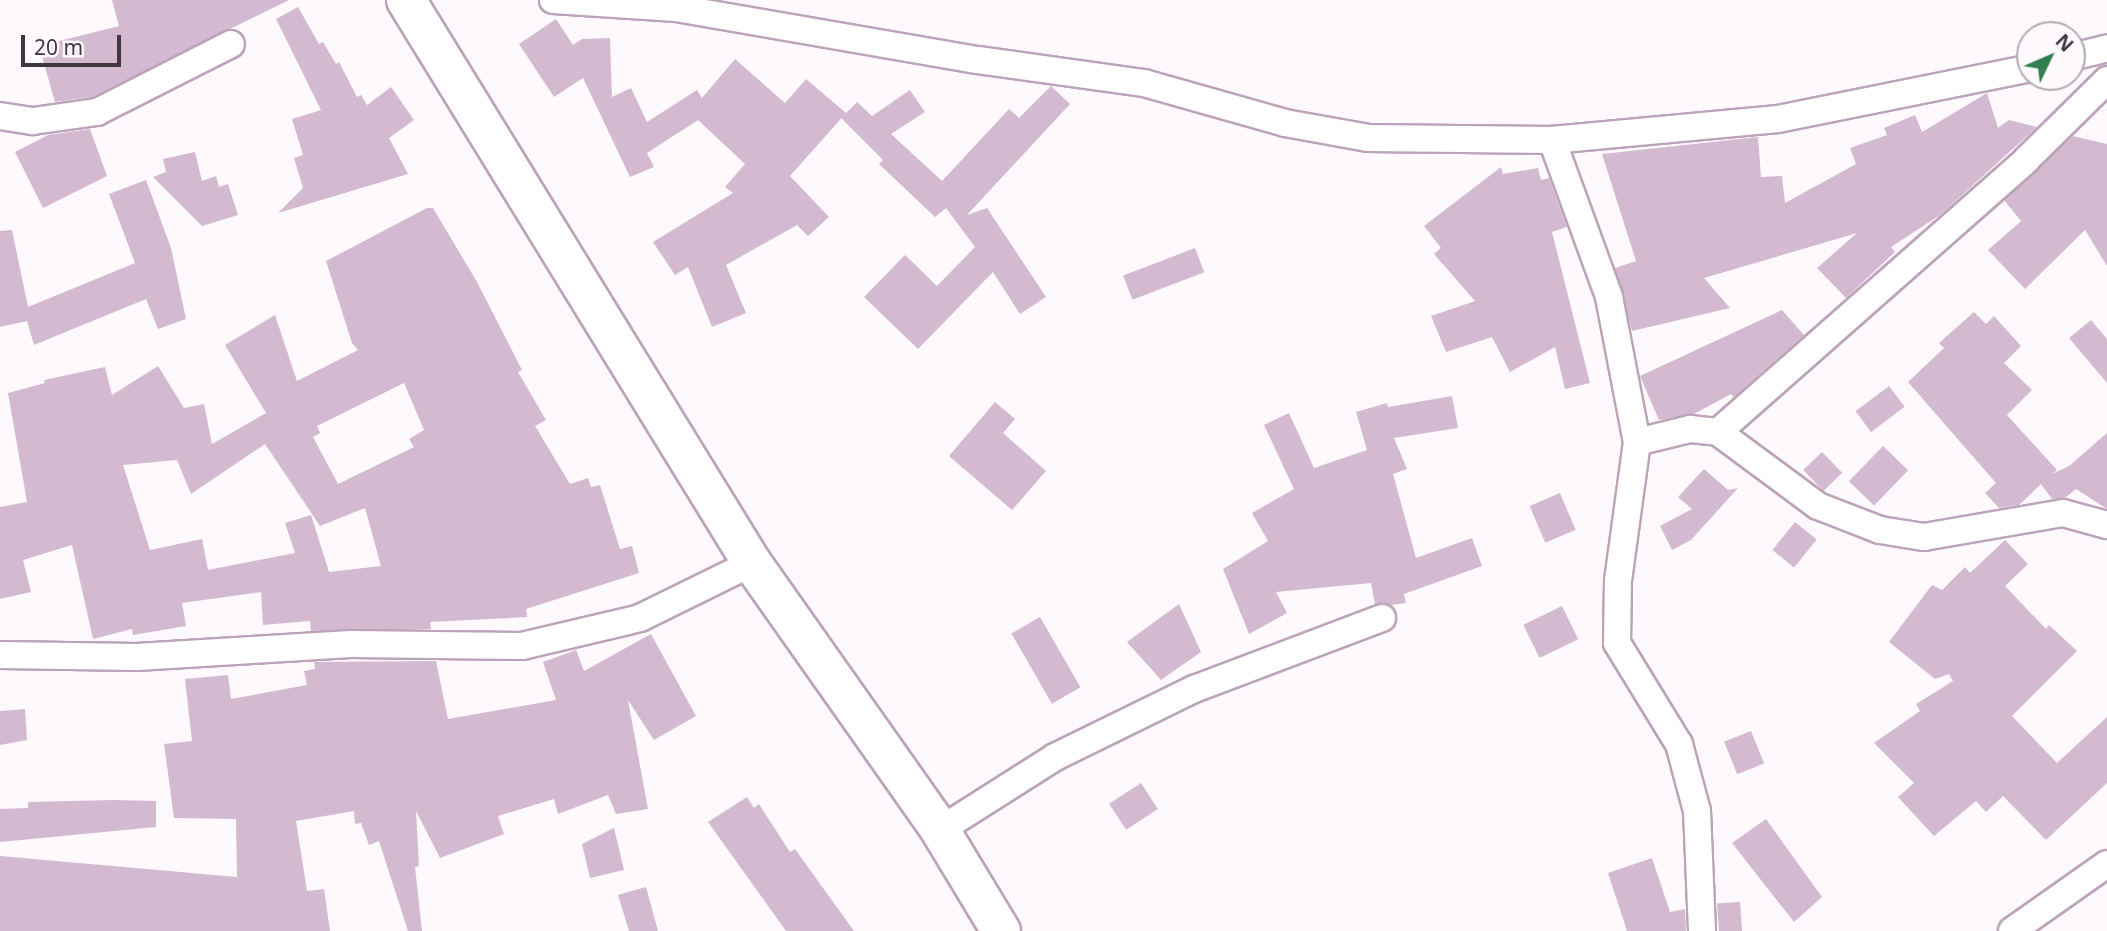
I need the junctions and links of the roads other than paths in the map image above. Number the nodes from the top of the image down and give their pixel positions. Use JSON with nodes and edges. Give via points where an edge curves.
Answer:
{"nodes":[{"id":1,"x":406,"y":0,"type":"edge"},
{"id":2,"x":553,"y":0,"type":"edge"},
{"id":3,"x":231,"y":44,"type":"dead end"},
{"id":4,"x":2107,"y":48,"type":"edge"},
{"id":5,"x":2086,"y":53,"type":"edge"},
{"id":6,"x":2016,"y":71,"type":"edge"},
{"id":7,"x":2107,"y":80,"type":"edge"},
{"id":8,"x":0,"y":116,"type":"edge"},
{"id":9,"x":1552,"y":140,"type":"junction"},
{"id":10,"x":1718,"y":432,"type":"junction"},
{"id":11,"x":1637,"y":442,"type":"junction"},
{"id":12,"x":2107,"y":525,"type":"edge"},
{"id":13,"x":752,"y":563,"type":"junction"},
{"id":14,"x":1382,"y":618,"type":"dead end"},
{"id":15,"x":0,"y":655,"type":"edge"},
{"id":16,"x":940,"y":830,"type":"junction"},
{"id":17,"x":2107,"y":864,"type":"edge"},
{"id":18,"x":1001,"y":931,"type":"edge"},
{"id":19,"x":1702,"y":931,"type":"edge"},
{"id":20,"x":2012,"y":931,"type":"edge"}],
"edges":[{"from":1,"to":13,"type":"main road"},
{"from":2,"to":9,"type":"street","via":[[676,8],[978,60],[1144,83],[1285,123],[1368,138]]},
{"from":3,"to":8,"type":"street","via":[[97,112],[33,121]]},
{"from":4,"to":5,"type":"street"},
{"from":6,"to":9,"type":"street","via":[[1778,119]]},
{"from":7,"to":10,"type":"street","via":[[2026,160]]},
{"from":9,"to":11,"type":"street","via":[[1609,297]]},
{"from":10,"to":11,"type":"street","via":[[1690,429]]},
{"from":10,"to":12,"type":"street","via":[[1818,506],[1880,530],[1924,537],[2063,513]]},
{"from":11,"to":19,"type":"street","via":[[1618,580],[1617,643],[1679,744],[1697,811]]},
{"from":13,"to":15,"type":"street","via":[[640,618],[522,646],[351,644],[137,657]]},
{"from":13,"to":16,"type":"main road"},
{"from":14,"to":16,"type":"street","via":[[1194,689],[1055,757]]},
{"from":16,"to":18,"type":"main road"},
{"from":17,"to":20,"type":"street"}]}
